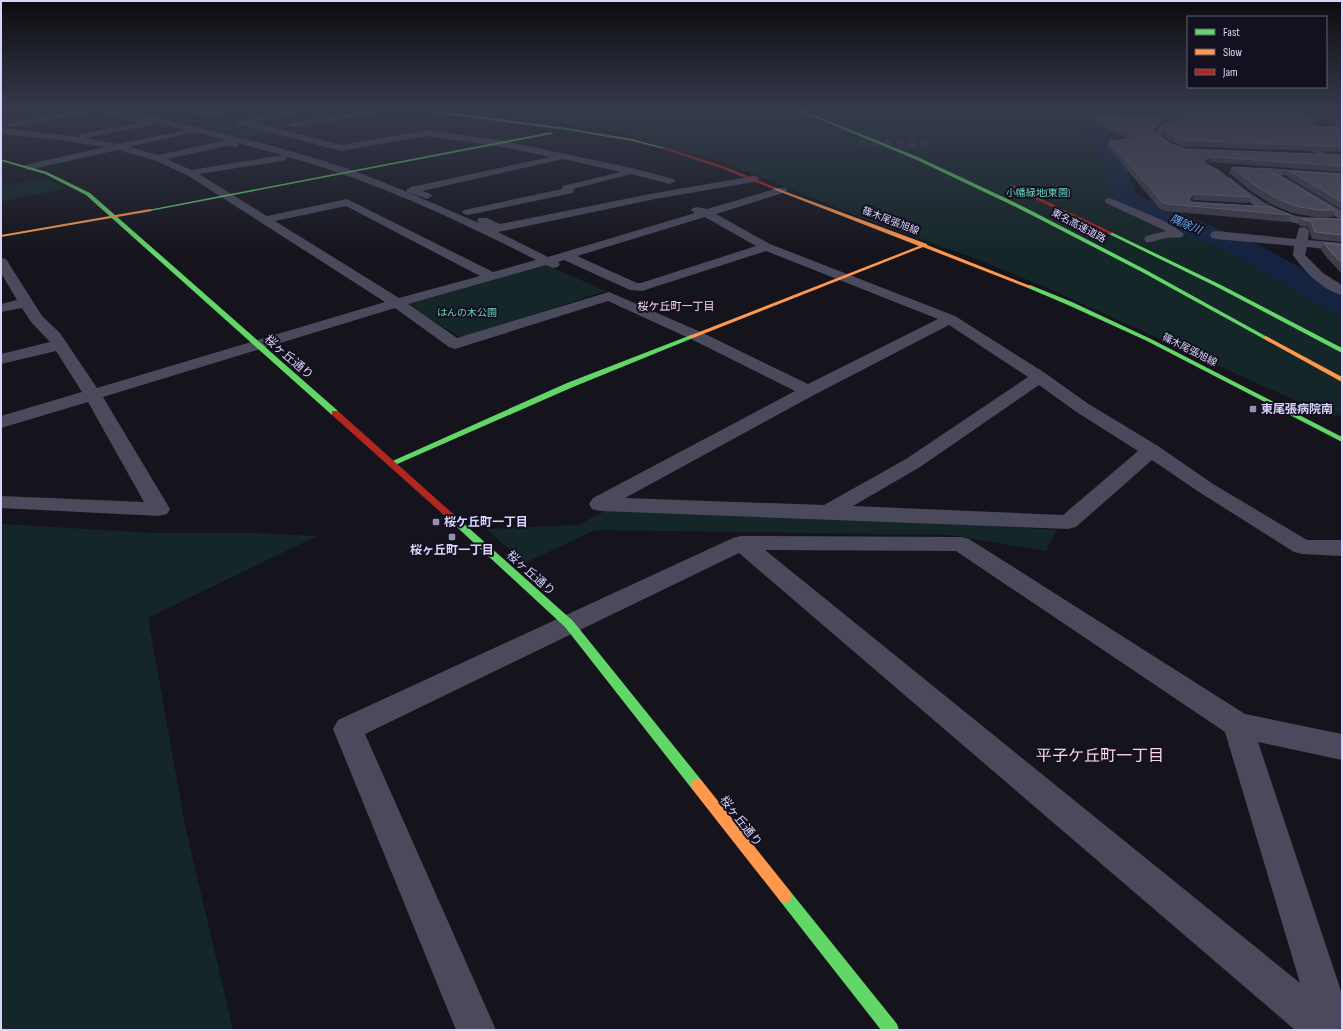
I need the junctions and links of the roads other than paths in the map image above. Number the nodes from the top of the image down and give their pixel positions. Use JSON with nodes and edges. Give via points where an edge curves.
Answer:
{"nodes":[{"id":1,"x":72,"y":157,"type":"edge"},
{"id":2,"x":155,"y":157,"type":"edge"},
{"id":3,"x":162,"y":157,"type":"edge"},
{"id":4,"x":279,"y":157,"type":"edge"},
{"id":5,"x":301,"y":157,"type":"edge"},
{"id":6,"x":424,"y":157,"type":"edge"},
{"id":7,"x":562,"y":157,"type":"joint"},
{"id":8,"x":692,"y":157,"type":"edge"},
{"id":9,"x":912,"y":157,"type":"edge"},
{"id":10,"x":1313,"y":157,"type":"edge"},
{"id":11,"x":1326,"y":157,"type":"edge"},
{"id":12,"x":158,"y":158,"type":"junction"},
{"id":13,"x":1,"y":160,"type":"edge"},
{"id":14,"x":1334,"y":163,"type":"edge"},
{"id":15,"x":28,"y":167,"type":"junction"},
{"id":16,"x":632,"y":171,"type":"junction"},
{"id":17,"x":346,"y":172,"type":"junction"},
{"id":18,"x":1220,"y":172,"type":"edge"},
{"id":19,"x":190,"y":173,"type":"junction"},
{"id":20,"x":683,"y":179,"type":"dead end"},
{"id":21,"x":754,"y":179,"type":"junction"},
{"id":22,"x":696,"y":180,"type":"dead end"},
{"id":23,"x":670,"y":181,"type":"junction"},
{"id":24,"x":1005,"y":184,"type":"dead end"},
{"id":25,"x":717,"y":186,"type":"junction"},
{"id":26,"x":782,"y":190,"type":"junction"},
{"id":27,"x":227,"y":195,"type":"junction"},
{"id":28,"x":655,"y":196,"type":"junction"},
{"id":29,"x":1110,"y":201,"type":"dead end"},
{"id":30,"x":1250,"y":209,"type":"edge"},
{"id":31,"x":1271,"y":209,"type":"junction"},
{"id":32,"x":468,"y":212,"type":"junction"},
{"id":33,"x":705,"y":212,"type":"junction"},
{"id":34,"x":1342,"y":216,"type":"edge"},
{"id":35,"x":114,"y":217,"type":"junction"},
{"id":36,"x":266,"y":220,"type":"junction"},
{"id":37,"x":1304,"y":221,"type":"junction"},
{"id":38,"x":1342,"y":221,"type":"edge"},
{"id":39,"x":1216,"y":235,"type":"dead end"},
{"id":40,"x":1,"y":236,"type":"edge"},
{"id":41,"x":1150,"y":239,"type":"dead end"},
{"id":42,"x":1301,"y":243,"type":"junction"},
{"id":43,"x":924,"y":245,"type":"junction"},
{"id":44,"x":766,"y":247,"type":"junction"},
{"id":45,"x":1342,"y":247,"type":"edge"},
{"id":46,"x":547,"y":261,"type":"junction"},
{"id":47,"x":563,"y":262,"type":"junction"},
{"id":48,"x":3,"y":267,"type":"edge"},
{"id":49,"x":491,"y":276,"type":"junction"},
{"id":50,"x":845,"y":278,"type":"junction"},
{"id":51,"x":605,"y":286,"type":"dead end"},
{"id":52,"x":1342,"y":291,"type":"edge"},
{"id":53,"x":27,"y":303,"type":"junction"},
{"id":54,"x":397,"y":303,"type":"junction"},
{"id":55,"x":1,"y":308,"type":"edge"},
{"id":56,"x":950,"y":320,"type":"junction"},
{"id":57,"x":703,"y":333,"type":"junction"},
{"id":58,"x":60,"y":345,"type":"junction"},
{"id":59,"x":259,"y":346,"type":"junction"},
{"id":60,"x":1342,"y":350,"type":"edge"},
{"id":61,"x":1,"y":359,"type":"edge"},
{"id":62,"x":1039,"y":377,"type":"junction"},
{"id":63,"x":1342,"y":380,"type":"edge"},
{"id":64,"x":808,"y":391,"type":"junction"},
{"id":65,"x":93,"y":395,"type":"junction"},
{"id":66,"x":1,"y":422,"type":"edge"},
{"id":67,"x":1342,"y":440,"type":"edge"},
{"id":68,"x":1151,"y":450,"type":"junction"},
{"id":69,"x":392,"y":463,"type":"junction"},
{"id":70,"x":1,"y":502,"type":"edge"},
{"id":71,"x":826,"y":513,"type":"junction"},
{"id":72,"x":741,"y":542,"type":"junction"},
{"id":73,"x":1342,"y":548,"type":"edge"},
{"id":74,"x":569,"y":624,"type":"junction"},
{"id":75,"x":1238,"y":725,"type":"junction"},
{"id":76,"x":1342,"y":747,"type":"edge"},
{"id":77,"x":476,"y":1030,"type":"edge"},
{"id":78,"x":891,"y":1030,"type":"edge"},
{"id":79,"x":1326,"y":1030,"type":"edge"},
{"id":80,"x":1334,"y":1030,"type":"edge"}],
"edges":[{"from":1,"to":15,"type":"street"},
{"from":2,"to":12,"type":"street"},
{"from":3,"to":12,"type":"street"},
{"from":4,"to":19,"type":"street","via":[[282,158]]},
{"from":5,"to":17,"type":"street"},
{"from":6,"to":17,"type":"main road"},
{"from":7,"to":16,"type":"street"},
{"from":7,"to":32,"type":"street","via":[[411,190]]},
{"from":8,"to":21,"type":"main road","name":"篠木尾張旭線"},
{"from":9,"to":63,"type":"main road","name":"東名高速道路","via":[[1006,199]]},
{"from":10,"to":14,"type":"street"},
{"from":11,"to":14,"type":"street"},
{"from":12,"to":19,"type":"street"},
{"from":13,"to":15,"type":"main road","name":"桜ヶ丘通り"},
{"from":14,"to":34,"type":"street","via":[[1264,171]]},
{"from":15,"to":35,"type":"main road","name":"桜ヶ丘通り","via":[[72,184],[88,194]]},
{"from":16,"to":23,"type":"street"},
{"from":16,"to":32,"type":"street","via":[[566,188],[569,191]]},
{"from":17,"to":27,"type":"main road"},
{"from":17,"to":46,"type":"street","via":[[482,228]]},
{"from":18,"to":31,"type":"street","via":[[1253,200]]},
{"from":19,"to":27,"type":"street"},
{"from":20,"to":23,"type":"street"},
{"from":21,"to":25,"type":"street"},
{"from":21,"to":26,"type":"main road","name":"篠木尾張旭線"},
{"from":22,"to":25,"type":"street"},
{"from":23,"to":28,"type":"street","via":[[638,191]]},
{"from":24,"to":60,"type":"main road","name":"東名高速道路","via":[[1107,230]]},
{"from":25,"to":28,"type":"street"},
{"from":26,"to":33,"type":"street"},
{"from":26,"to":43,"type":"main road","name":"篠木尾張旭線"},
{"from":27,"to":35,"type":"main road"},
{"from":27,"to":36,"type":"street"},
{"from":28,"to":32,"type":"street","via":[[498,228]]},
{"from":28,"to":33,"type":"street"},
{"from":29,"to":41,"type":"street","via":[[1165,225],[1178,234],[1161,235]]},
{"from":30,"to":31,"type":"street"},
{"from":31,"to":37,"type":"street"},
{"from":33,"to":44,"type":"street"},
{"from":33,"to":47,"type":"street"},
{"from":35,"to":40,"type":"main road"},
{"from":35,"to":59,"type":"main road","name":"桜ヶ丘通り"},
{"from":36,"to":49,"type":"street","via":[[347,202]]},
{"from":36,"to":54,"type":"street"},
{"from":37,"to":38,"type":"street"},
{"from":37,"to":42,"type":"street"},
{"from":39,"to":42,"type":"street"},
{"from":42,"to":45,"type":"street"},
{"from":42,"to":52,"type":"street","via":[[1299,256],[1308,268]]},
{"from":43,"to":50,"type":"main road"},
{"from":43,"to":67,"type":"main road","name":"篠木尾張旭線","via":[[1037,289],[1110,321]]},
{"from":44,"to":47,"type":"street","via":[[642,287]]},
{"from":44,"to":50,"type":"street"},
{"from":46,"to":47,"type":"street"},
{"from":46,"to":49,"type":"street"},
{"from":48,"to":53,"type":"street"},
{"from":49,"to":54,"type":"street"},
{"from":50,"to":56,"type":"street"},
{"from":50,"to":57,"type":"main road"},
{"from":51,"to":57,"type":"street"},
{"from":53,"to":55,"type":"street"},
{"from":53,"to":58,"type":"street","via":[[36,319]]},
{"from":54,"to":57,"type":"street","via":[[455,344],[608,296]]},
{"from":54,"to":59,"type":"street"},
{"from":56,"to":62,"type":"street"},
{"from":56,"to":64,"type":"street"},
{"from":57,"to":64,"type":"street"},
{"from":57,"to":69,"type":"main road","via":[[570,385]]},
{"from":58,"to":61,"type":"street"},
{"from":58,"to":65,"type":"street"},
{"from":59,"to":65,"type":"street"},
{"from":59,"to":69,"type":"main road","name":"桜ヶ丘通り"},
{"from":62,"to":68,"type":"street","via":[[1081,407]]},
{"from":62,"to":71,"type":"street","via":[[913,462]]},
{"from":64,"to":71,"type":"street","via":[[600,504]]},
{"from":65,"to":66,"type":"street"},
{"from":65,"to":70,"type":"street","via":[[159,509]]},
{"from":68,"to":71,"type":"street","via":[[1068,522],[910,514]]},
{"from":68,"to":73,"type":"street","via":[[1206,488],[1302,547]]},
{"from":69,"to":74,"type":"main road","name":"桜ヶ丘通り"},
{"from":72,"to":74,"type":"street"},
{"from":72,"to":75,"type":"street","via":[[961,544]]},
{"from":72,"to":79,"type":"street"},
{"from":74,"to":77,"type":"street","via":[[348,729]]},
{"from":74,"to":78,"type":"main road","name":"桜ヶ丘通り"},
{"from":75,"to":76,"type":"street"},
{"from":75,"to":80,"type":"street"}]}
